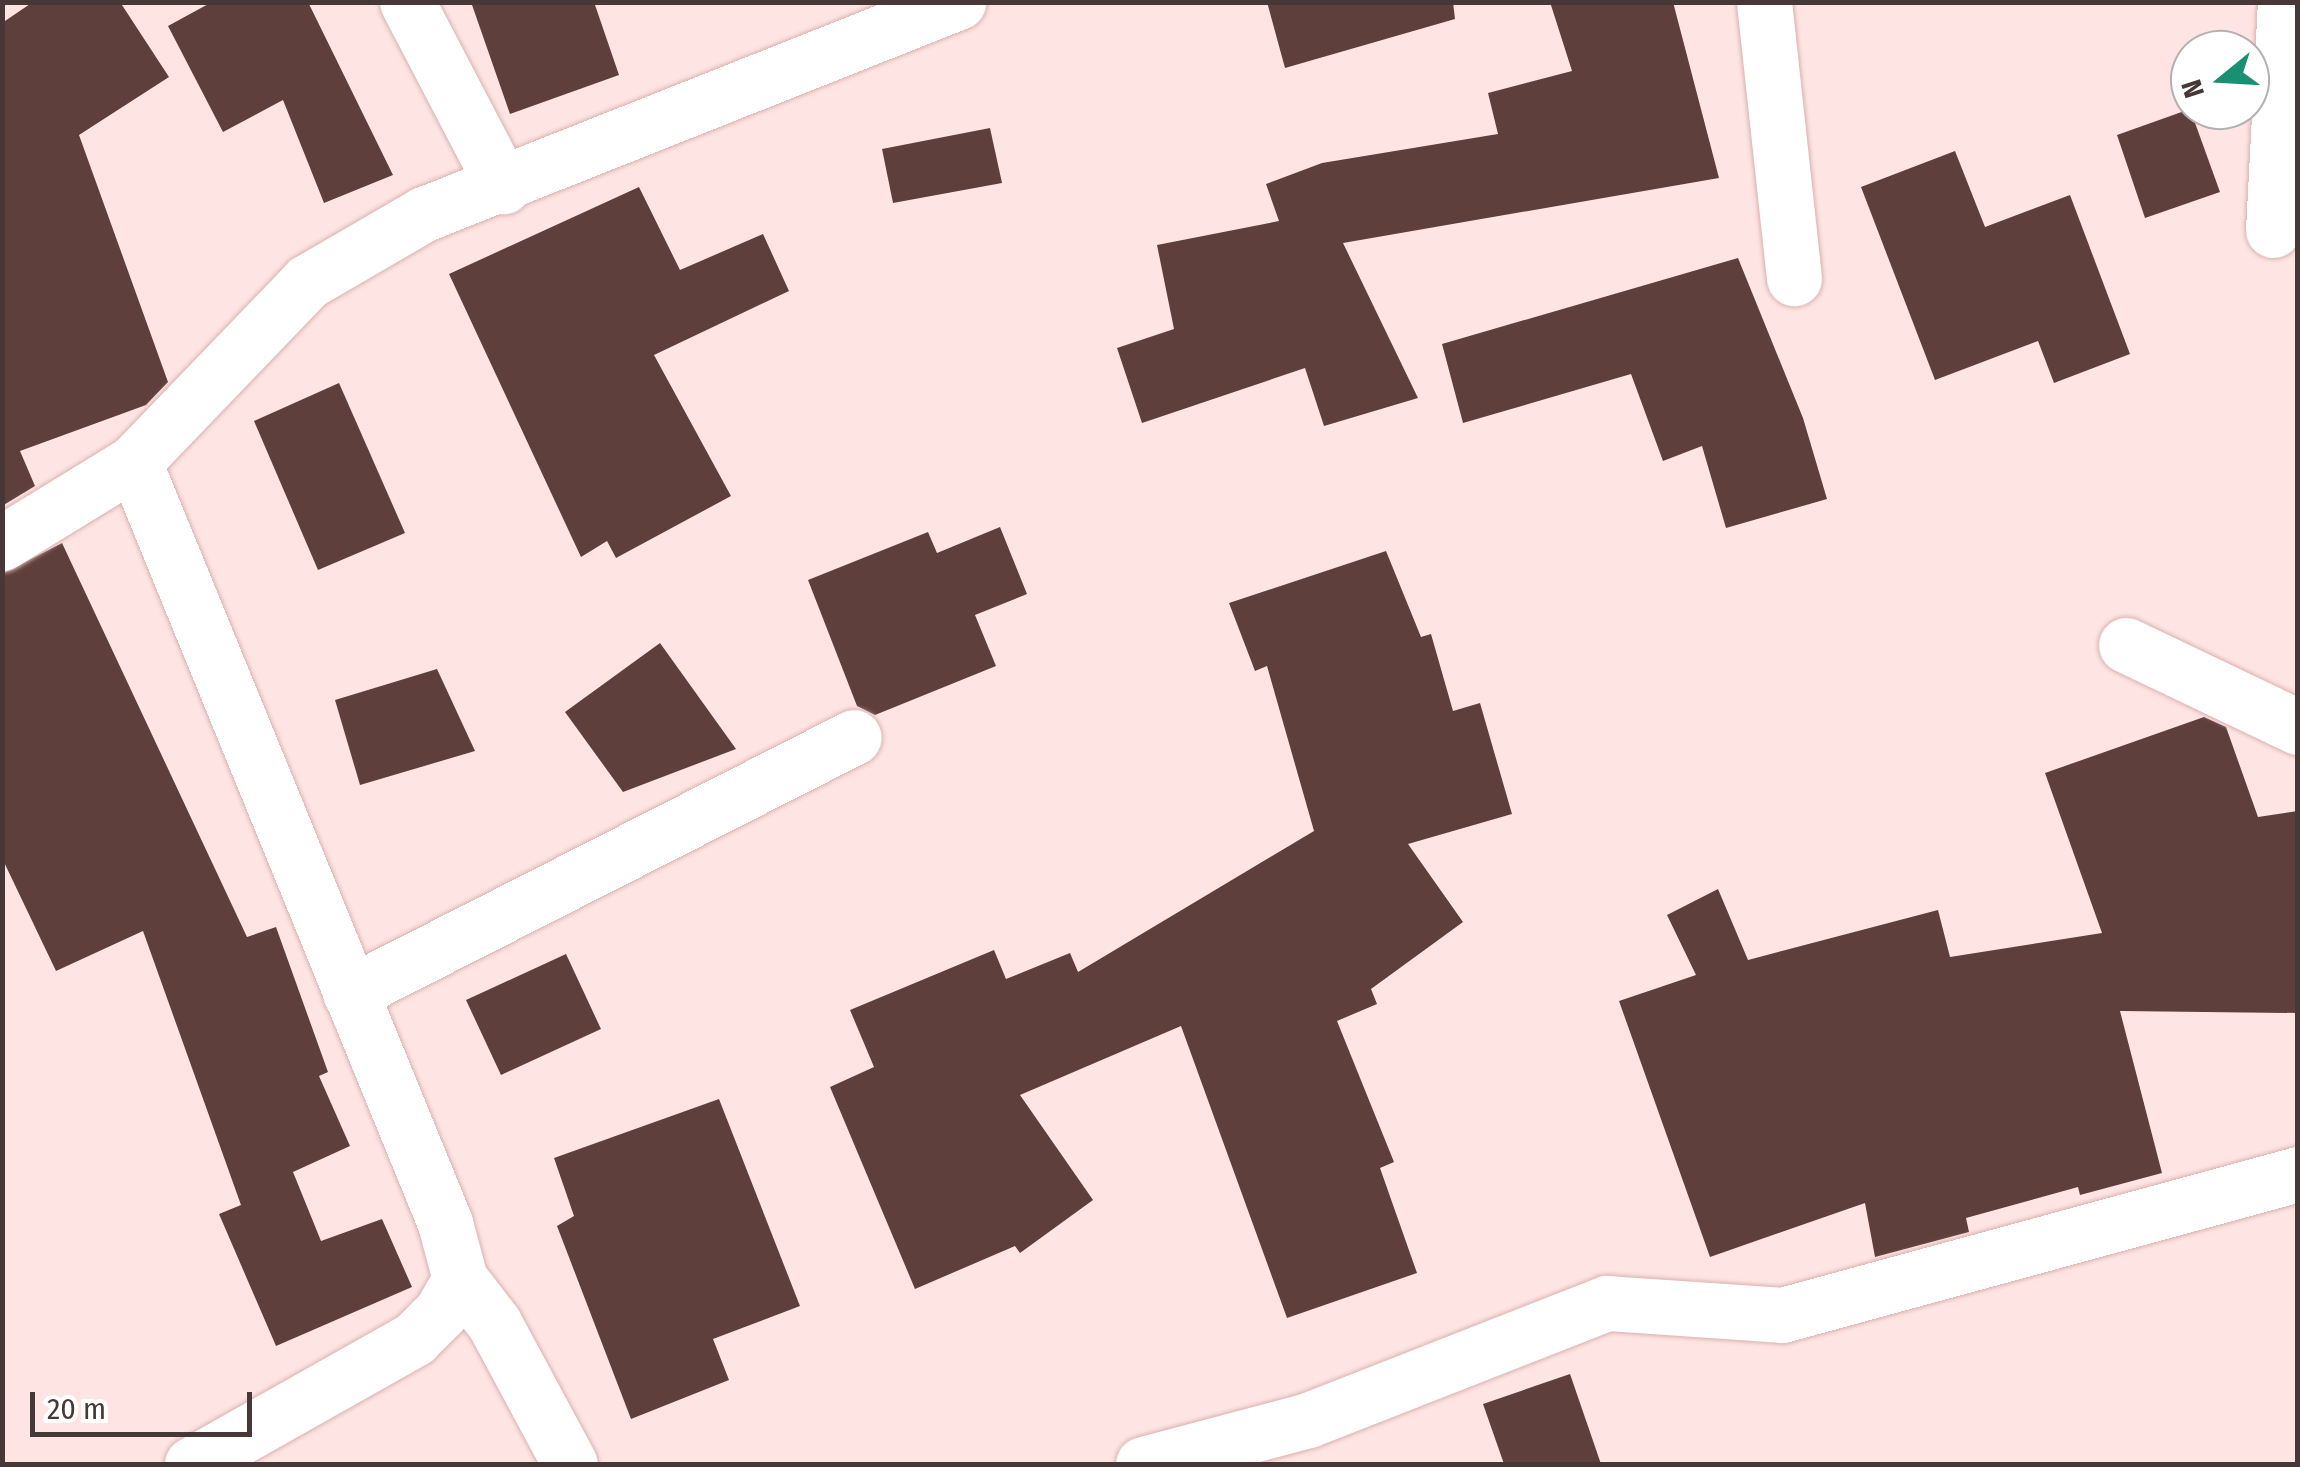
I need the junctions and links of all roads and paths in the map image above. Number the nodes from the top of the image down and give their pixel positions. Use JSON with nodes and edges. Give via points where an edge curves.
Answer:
{"nodes":[{"id":1,"x":406,"y":2,"type":"edge"},
{"id":2,"x":1764,"y":2,"type":"edge"},
{"id":3,"x":2285,"y":2,"type":"edge"},
{"id":4,"x":949,"y":4,"type":"edge"},
{"id":5,"x":503,"y":186,"type":"junction"},
{"id":6,"x":2272,"y":230,"type":"dead end"},
{"id":7,"x":1794,"y":278,"type":"dead end"},
{"id":8,"x":134,"y":462,"type":"junction"},
{"id":9,"x":2,"y":543,"type":"edge"},
{"id":10,"x":2126,"y":645,"type":"dead end"},
{"id":11,"x":2298,"y":727,"type":"edge"},
{"id":12,"x":854,"y":737,"type":"dead end"},
{"id":13,"x":350,"y":993,"type":"junction"},
{"id":14,"x":2298,"y":1174,"type":"edge"},
{"id":15,"x":460,"y":1279,"type":"junction"},
{"id":16,"x":192,"y":1464,"type":"edge"},
{"id":17,"x":570,"y":1464,"type":"edge"},
{"id":18,"x":1144,"y":1464,"type":"edge"}],
"edges":[{"from":1,"to":5,"type":"street"},
{"from":2,"to":7,"type":"street"},
{"from":3,"to":6,"type":"street"},
{"from":4,"to":5,"type":"street"},
{"from":5,"to":8,"type":"street","via":[[424,214],[306,282]]},
{"from":8,"to":9,"type":"street"},
{"from":8,"to":13,"type":"street"},
{"from":10,"to":11,"type":"street"},
{"from":12,"to":13,"type":"street"},
{"from":13,"to":15,"type":"street"},
{"from":14,"to":18,"type":"street","via":[[1782,1315],[1608,1304],[1308,1420]]},
{"from":15,"to":16,"type":"street","via":[[414,1339]]},
{"from":15,"to":17,"type":"street","via":[[494,1323]]}]}
